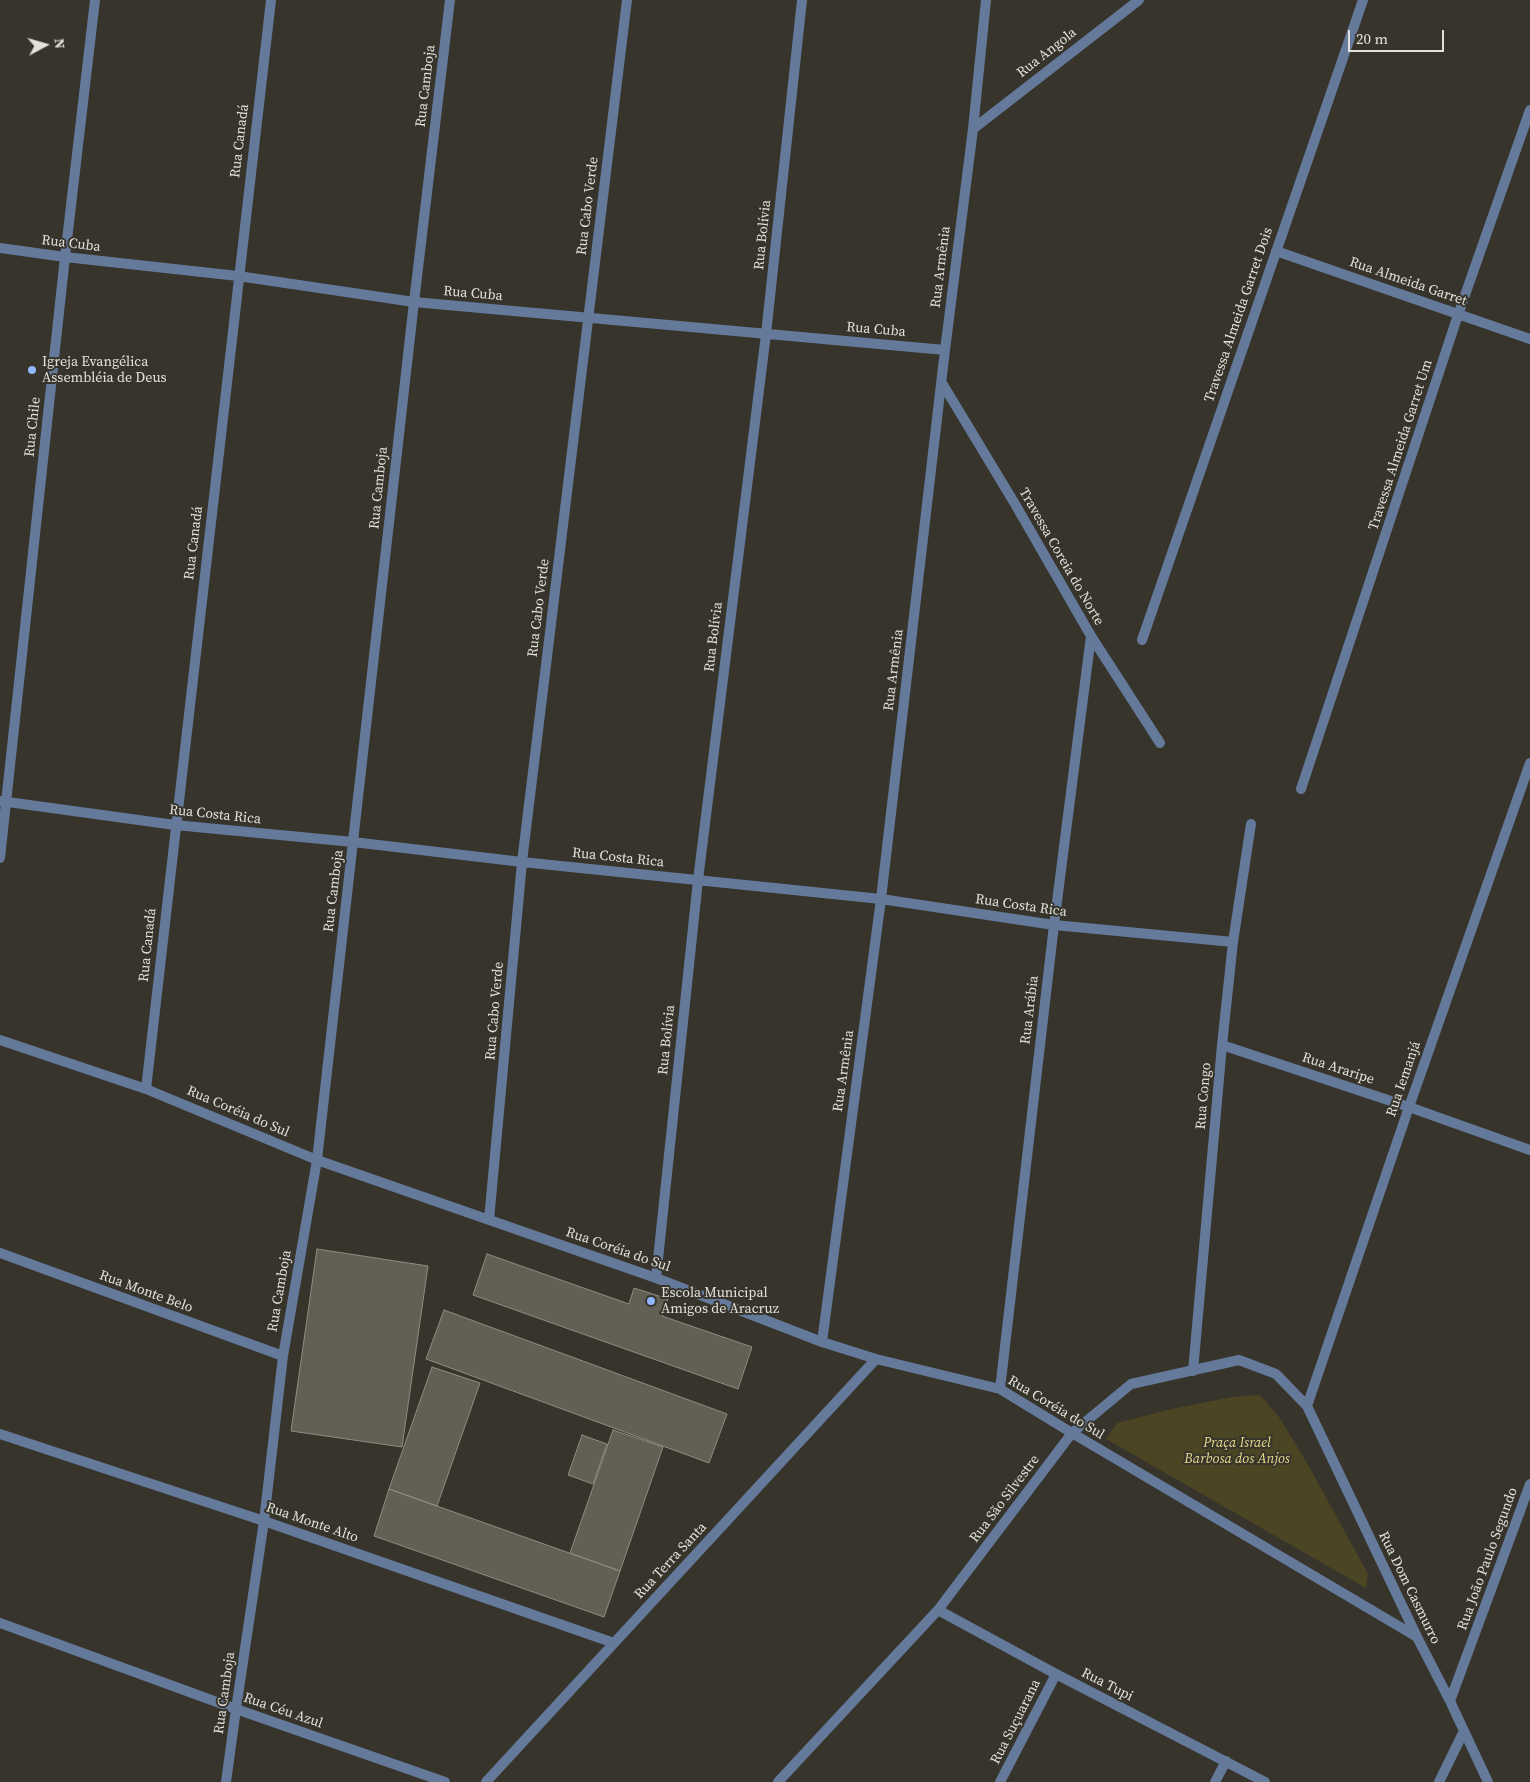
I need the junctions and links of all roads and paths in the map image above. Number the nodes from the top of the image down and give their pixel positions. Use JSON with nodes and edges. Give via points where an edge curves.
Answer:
{"nodes":[{"id":1,"x":95,"y":0,"type":"edge"},
{"id":2,"x":271,"y":0,"type":"edge"},
{"id":3,"x":450,"y":0,"type":"edge"},
{"id":4,"x":627,"y":0,"type":"edge"},
{"id":5,"x":802,"y":0,"type":"edge"},
{"id":6,"x":986,"y":0,"type":"edge"},
{"id":7,"x":1139,"y":0,"type":"edge"},
{"id":8,"x":1363,"y":0,"type":"edge"},
{"id":9,"x":1530,"y":110,"type":"edge"},
{"id":10,"x":972,"y":129,"type":"junction"},
{"id":11,"x":0,"y":248,"type":"edge"},
{"id":12,"x":1276,"y":251,"type":"junction"},
{"id":13,"x":65,"y":258,"type":"junction"},
{"id":14,"x":238,"y":276,"type":"junction"},
{"id":15,"x":414,"y":302,"type":"junction"},
{"id":16,"x":1458,"y":315,"type":"junction"},
{"id":17,"x":588,"y":319,"type":"junction"},
{"id":18,"x":766,"y":334,"type":"junction"},
{"id":19,"x":1530,"y":339,"type":"edge"},
{"id":20,"x":944,"y":350,"type":"junction"},
{"id":21,"x":942,"y":383,"type":"junction"},
{"id":22,"x":1091,"y":636,"type":"junction"},
{"id":23,"x":1142,"y":640,"type":"dead end"},
{"id":24,"x":1160,"y":743,"type":"dead end"},
{"id":25,"x":1530,"y":762,"type":"edge"},
{"id":26,"x":1301,"y":789,"type":"dead end"},
{"id":27,"x":3,"y":802,"type":"edge"},
{"id":28,"x":1251,"y":824,"type":"dead end"},
{"id":29,"x":175,"y":825,"type":"junction"},
{"id":30,"x":354,"y":842,"type":"junction"},
{"id":31,"x":0,"y":858,"type":"edge"},
{"id":32,"x":522,"y":862,"type":"junction"},
{"id":33,"x":698,"y":880,"type":"junction"},
{"id":34,"x":881,"y":899,"type":"junction"},
{"id":35,"x":1054,"y":925,"type":"junction"},
{"id":36,"x":1234,"y":942,"type":"junction"},
{"id":37,"x":0,"y":1040,"type":"edge"},
{"id":38,"x":1222,"y":1045,"type":"junction"},
{"id":39,"x":146,"y":1089,"type":"junction"},
{"id":40,"x":1409,"y":1107,"type":"junction"},
{"id":41,"x":1530,"y":1150,"type":"edge"},
{"id":42,"x":317,"y":1160,"type":"junction"},
{"id":43,"x":489,"y":1220,"type":"junction"},
{"id":44,"x":0,"y":1253,"type":"edge"},
{"id":45,"x":656,"y":1278,"type":"junction"},
{"id":46,"x":822,"y":1342,"type":"junction"},
{"id":47,"x":283,"y":1356,"type":"junction"},
{"id":48,"x":876,"y":1359,"type":"junction"},
{"id":49,"x":1193,"y":1371,"type":"junction"},
{"id":50,"x":1000,"y":1389,"type":"junction"},
{"id":51,"x":1307,"y":1406,"type":"junction"},
{"id":52,"x":0,"y":1434,"type":"edge"},
{"id":53,"x":1072,"y":1434,"type":"junction"},
{"id":54,"x":1530,"y":1484,"type":"edge"},
{"id":55,"x":264,"y":1521,"type":"junction"},
{"id":56,"x":938,"y":1610,"type":"junction"},
{"id":57,"x":0,"y":1624,"type":"edge"},
{"id":58,"x":1417,"y":1637,"type":"junction"},
{"id":59,"x":614,"y":1643,"type":"junction"},
{"id":60,"x":1056,"y":1674,"type":"junction"},
{"id":61,"x":1450,"y":1701,"type":"junction"},
{"id":62,"x":236,"y":1709,"type":"junction"},
{"id":63,"x":1464,"y":1731,"type":"junction"},
{"id":64,"x":1226,"y":1761,"type":"junction"},
{"id":65,"x":226,"y":1782,"type":"edge"},
{"id":66,"x":445,"y":1782,"type":"edge"},
{"id":67,"x":486,"y":1782,"type":"edge"},
{"id":68,"x":778,"y":1782,"type":"edge"},
{"id":69,"x":1000,"y":1782,"type":"edge"},
{"id":70,"x":1215,"y":1782,"type":"edge"},
{"id":71,"x":1265,"y":1782,"type":"edge"},
{"id":72,"x":1439,"y":1782,"type":"edge"},
{"id":73,"x":1488,"y":1782,"type":"edge"}],
"edges":[{"from":1,"to":13,"type":"street","name":"Rua Chile"},
{"from":2,"to":14,"type":"street","name":"Rua Canadá"},
{"from":3,"to":15,"type":"street","name":"Rua Camboja"},
{"from":4,"to":17,"type":"street","name":"Rua Cabo Verde"},
{"from":5,"to":18,"type":"street","name":"Rua Bolívia"},
{"from":6,"to":10,"type":"street","name":"Rua Armênia"},
{"from":7,"to":10,"type":"street","name":"Rua Angola"},
{"from":8,"to":12,"type":"street","name":"Travessa Almeida Garret Dois"},
{"from":9,"to":16,"type":"street","name":"Travessa Almeida Garret Um"},
{"from":10,"to":20,"type":"street","name":"Rua Armênia"},
{"from":11,"to":13,"type":"street","name":"Rua Cuba"},
{"from":12,"to":16,"type":"street","name":"Rua Almeida Garret"},
{"from":12,"to":23,"type":"street","name":"Travessa Almeida Garret Dois"},
{"from":13,"to":14,"type":"street","name":"Rua Cuba"},
{"from":13,"to":27,"type":"street","name":"Rua Chile"},
{"from":14,"to":15,"type":"street","name":"Rua Cuba"},
{"from":14,"to":29,"type":"street","name":"Rua Canadá"},
{"from":15,"to":17,"type":"street","name":"Rua Cuba"},
{"from":15,"to":30,"type":"street","name":"Rua Camboja"},
{"from":16,"to":19,"type":"street","name":"Rua Almeida Garret"},
{"from":16,"to":26,"type":"street","name":"Travessa Almeida Garret Um"},
{"from":17,"to":18,"type":"street","name":"Rua Cuba"},
{"from":17,"to":32,"type":"street","name":"Rua Cabo Verde"},
{"from":18,"to":20,"type":"street","name":"Rua Cuba"},
{"from":18,"to":33,"type":"street","name":"Rua Bolívia"},
{"from":20,"to":21,"type":"street","name":"Rua Armênia"},
{"from":21,"to":22,"type":"street","name":"Travessa Coreia do Norte"},
{"from":21,"to":34,"type":"street","name":"Rua Armênia"},
{"from":22,"to":24,"type":"street","name":"Travessa Coreia do Norte"},
{"from":22,"to":35,"type":"street","name":"Rua Arábia"},
{"from":25,"to":40,"type":"street","name":"Rua Iemanjá"},
{"from":27,"to":29,"type":"street","name":"Rua Costa Rica"},
{"from":27,"to":31,"type":"street","name":"Rua Chile"},
{"from":28,"to":36,"type":"street","name":"Rua Congo"},
{"from":29,"to":30,"type":"street","name":"Rua Costa Rica"},
{"from":29,"to":39,"type":"street","name":"Rua Canadá"},
{"from":30,"to":32,"type":"street","name":"Rua Costa Rica"},
{"from":30,"to":42,"type":"street","name":"Rua Camboja"},
{"from":32,"to":33,"type":"street","name":"Rua Costa Rica"},
{"from":32,"to":43,"type":"street","name":"Rua Cabo Verde"},
{"from":33,"to":34,"type":"street","name":"Rua Costa Rica"},
{"from":33,"to":45,"type":"street","name":"Rua Bolívia"},
{"from":34,"to":35,"type":"street","name":"Rua Costa Rica"},
{"from":34,"to":46,"type":"street","name":"Rua Armênia"},
{"from":35,"to":36,"type":"street","name":"Rua Costa Rica"},
{"from":35,"to":50,"type":"street","name":"Rua Arábia"},
{"from":36,"to":38,"type":"street","name":"Rua Congo"},
{"from":37,"to":39,"type":"street","name":"Rua Coréia do Sul"},
{"from":38,"to":40,"type":"street","name":"Rua Araripe"},
{"from":38,"to":49,"type":"street","name":"Rua Congo"},
{"from":39,"to":42,"type":"street","name":"Rua Coréia do Sul"},
{"from":40,"to":41,"type":"street","name":"Rua Araripe"},
{"from":40,"to":51,"type":"street","name":"Rua Iemanjá"},
{"from":42,"to":43,"type":"street","name":"Rua Coréia do Sul"},
{"from":42,"to":47,"type":"street","name":"Rua Camboja"},
{"from":43,"to":45,"type":"street","name":"Rua Coréia do Sul"},
{"from":44,"to":47,"type":"street","name":"Rua Monte Belo"},
{"from":45,"to":46,"type":"street","name":"Rua Coréia do Sul"},
{"from":46,"to":48,"type":"street","name":"Rua Coréia do Sul"},
{"from":47,"to":55,"type":"street","name":"Rua Camboja"},
{"from":48,"to":50,"type":"street","name":"Rua Coréia do Sul"},
{"from":48,"to":59,"type":"street","name":"Rua Terra Santa"},
{"from":49,"to":51,"type":"street","name":"Rua São Silvestre","via":[[1240,1360],[1276,1374]]},
{"from":49,"to":53,"type":"street","name":"Rua São Silvestre","via":[[1131,1384]]},
{"from":50,"to":53,"type":"street","name":"Rua Coréia do Sul"},
{"from":51,"to":58,"type":"street","name":"Rua Dom Casmurro"},
{"from":52,"to":55,"type":"street","name":"Rua Monte Alto"},
{"from":53,"to":56,"type":"street","name":"Rua São Silvestre"},
{"from":53,"to":58,"type":"street","name":"Rua Coréia do Sul"},
{"from":54,"to":61,"type":"street","name":"Rua João Paulo Segundo"},
{"from":55,"to":59,"type":"street","name":"Rua Monte Alto"},
{"from":55,"to":62,"type":"street","name":"Rua Camboja"},
{"from":56,"to":60,"type":"street","name":"Rua Tupi"},
{"from":56,"to":68,"type":"street","name":"Rua São Silvestre"},
{"from":57,"to":62,"type":"street","name":"Rua Céu Azul"},
{"from":58,"to":61,"type":"street","name":"Rua Dom Casmurro"},
{"from":59,"to":67,"type":"street","name":"Rua Terra Santa"},
{"from":60,"to":64,"type":"street","name":"Rua Tupi"},
{"from":60,"to":69,"type":"street","name":"Rua Suçuarana"},
{"from":61,"to":63,"type":"street","name":"Rua Dom Casmurro"},
{"from":62,"to":65,"type":"street","name":"Rua Camboja"},
{"from":62,"to":66,"type":"street","name":"Rua Céu Azul"},
{"from":63,"to":72,"type":"street"},
{"from":63,"to":73,"type":"street","name":"Rua Dom Casmurro"},
{"from":64,"to":70,"type":"street"},
{"from":64,"to":71,"type":"street","name":"Rua Tupi"}]}
